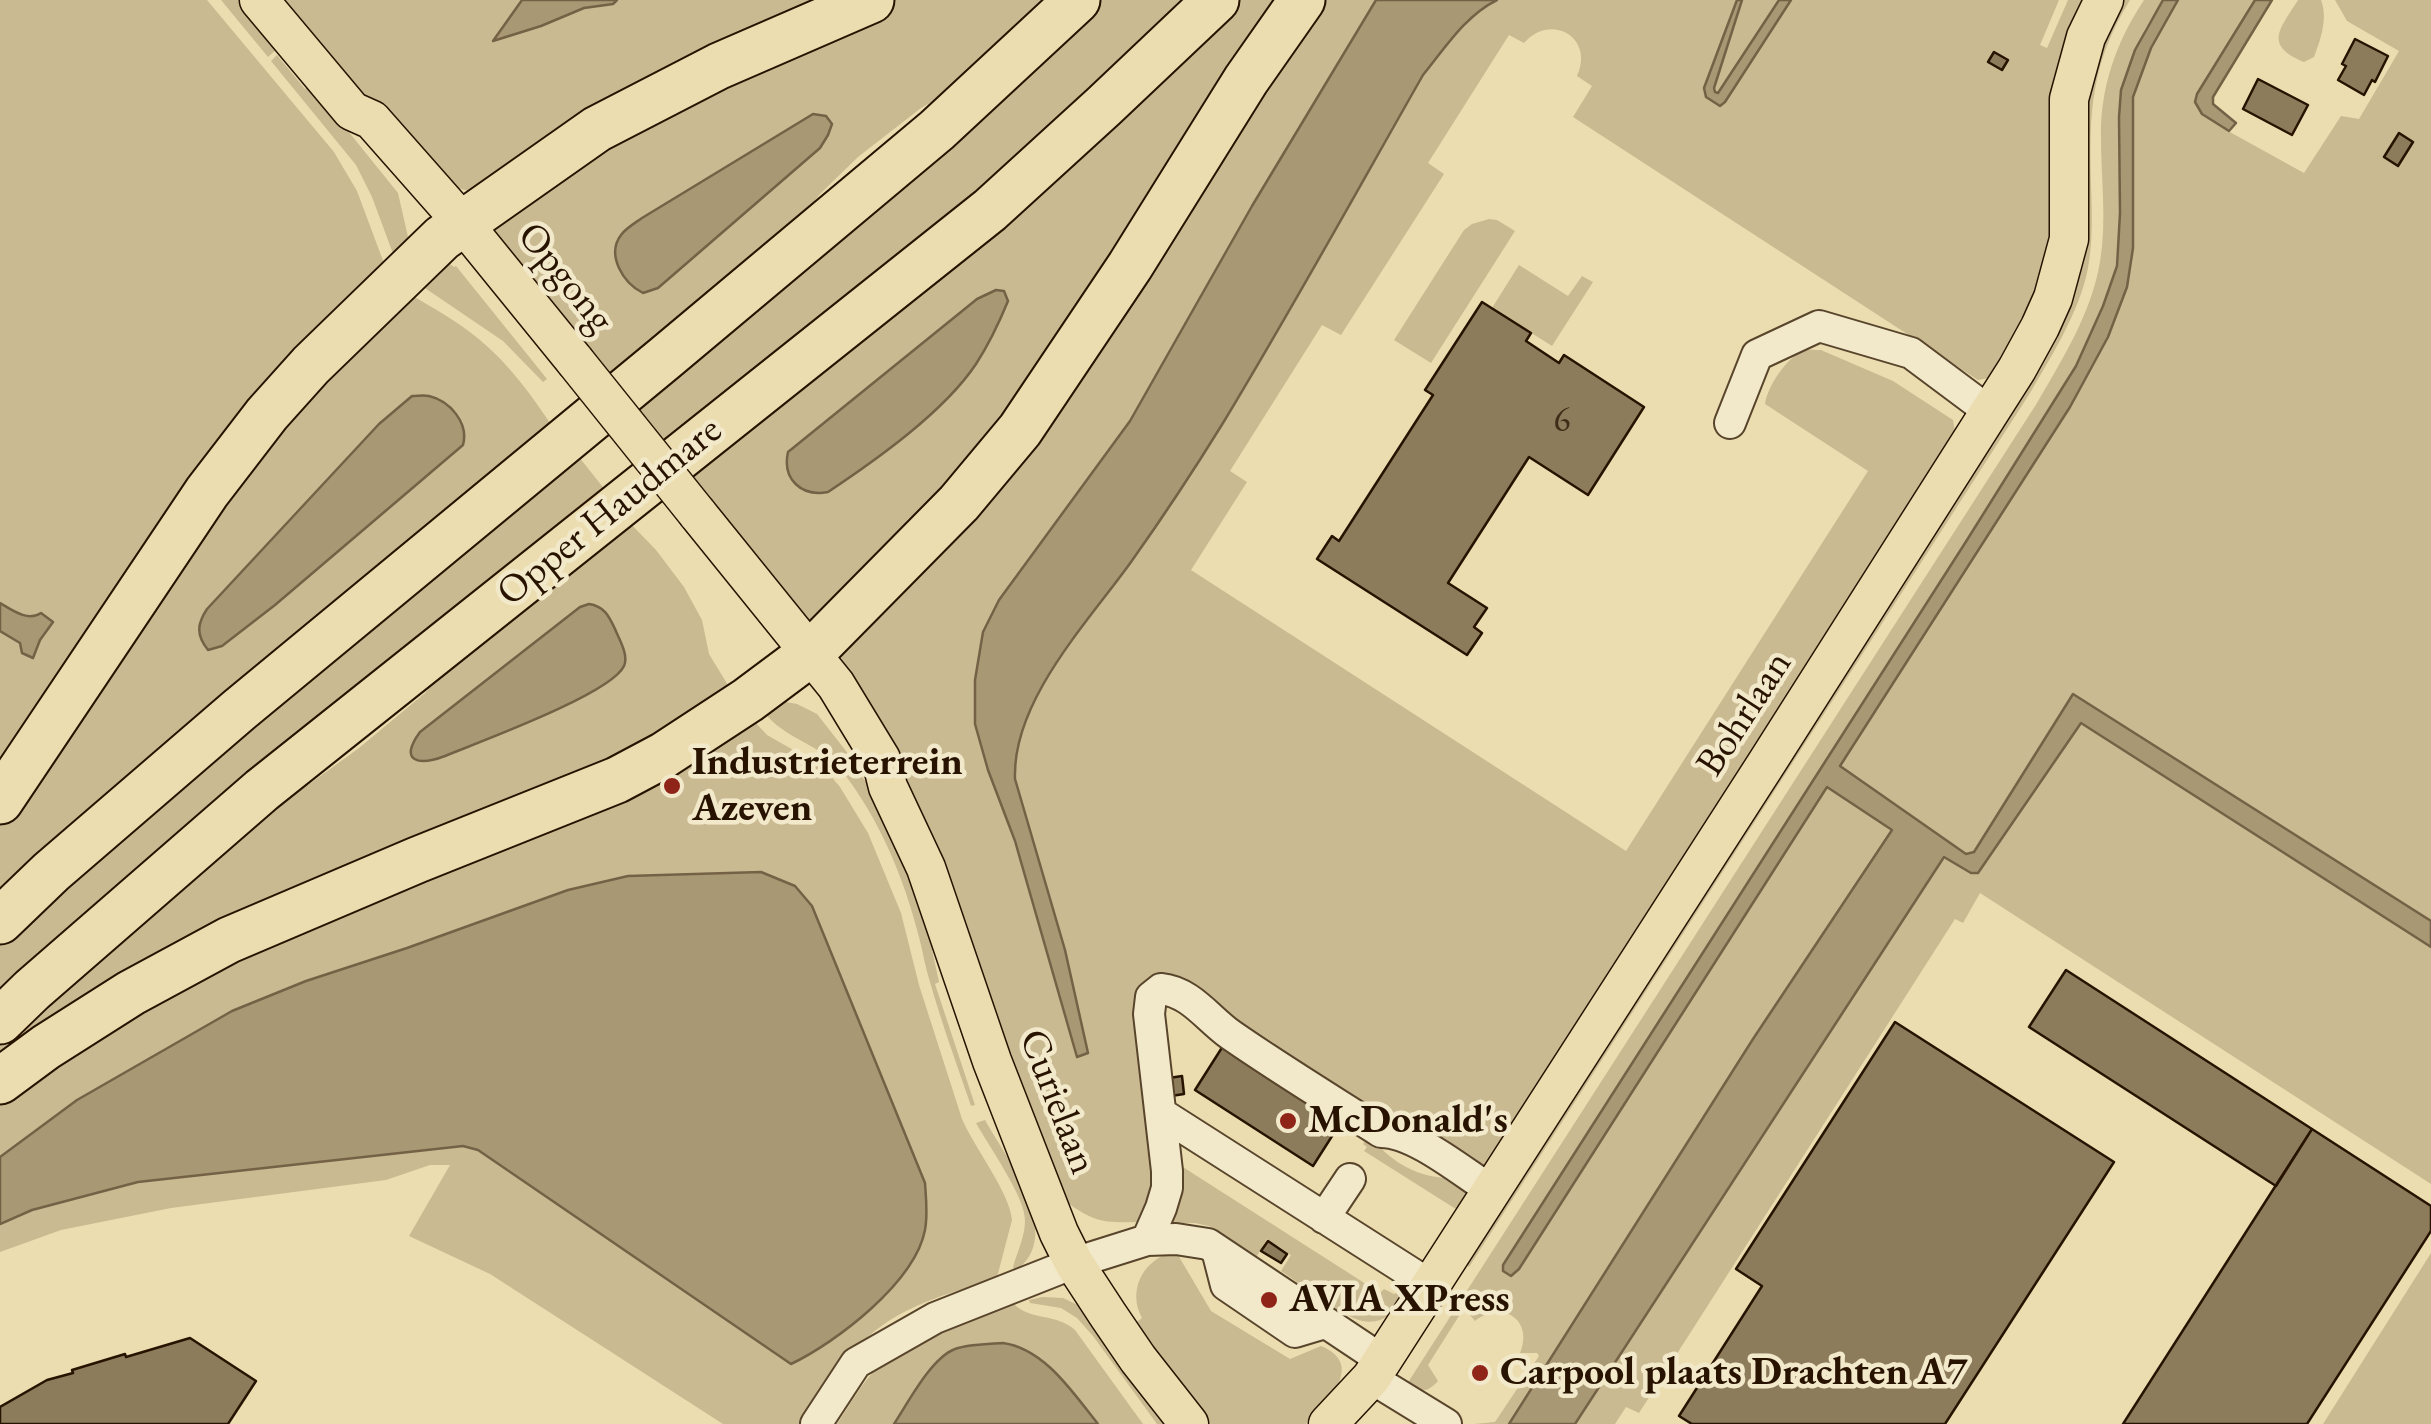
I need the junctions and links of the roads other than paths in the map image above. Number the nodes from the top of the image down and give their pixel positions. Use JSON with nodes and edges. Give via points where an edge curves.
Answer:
{"nodes":[{"id":1,"x":259,"y":0,"type":"edge"},
{"id":2,"x":871,"y":0,"type":"edge"},
{"id":3,"x":1077,"y":0,"type":"edge"},
{"id":4,"x":1216,"y":0,"type":"edge"},
{"id":5,"x":1302,"y":0,"type":"edge"},
{"id":6,"x":2104,"y":0,"type":"edge"},
{"id":7,"x":452,"y":230,"type":"junction"},
{"id":8,"x":1990,"y":412,"type":"junction"},
{"id":9,"x":1730,"y":423,"type":"dead end"},
{"id":10,"x":687,"y":521,"type":"joint"},
{"id":11,"x":801,"y":660,"type":"junction"},
{"id":12,"x":0,"y":801,"type":"edge"},
{"id":13,"x":0,"y":921,"type":"edge"},
{"id":14,"x":0,"y":1021,"type":"edge"},
{"id":15,"x":0,"y":1081,"type":"edge"},
{"id":16,"x":1162,"y":1114,"type":"junction"},
{"id":17,"x":1350,"y":1179,"type":"dead end"},
{"id":18,"x":1491,"y":1190,"type":"junction"},
{"id":19,"x":1324,"y":1218,"type":"junction"},
{"id":20,"x":1146,"y":1240,"type":"junction"},
{"id":21,"x":1074,"y":1264,"type":"junction"},
{"id":22,"x":1430,"y":1285,"type":"junction"},
{"id":23,"x":1376,"y":1369,"type":"junction"},
{"id":24,"x":816,"y":1424,"type":"edge"},
{"id":25,"x":1189,"y":1424,"type":"edge"},
{"id":26,"x":1328,"y":1424,"type":"edge"},
{"id":27,"x":1446,"y":1424,"type":"edge"}],
"edges":[{"from":1,"to":7,"type":"main road","name":"Opgong","via":[[352,111],[372,120]]},
{"from":2,"to":7,"type":"highway","via":[[718,66],[597,129]]},
{"from":3,"to":13,"type":"highway","name":"Opper Haudmare","via":[[936,130],[238,710]]},
{"from":4,"to":14,"type":"highway","name":"Opper Haudmare","via":[[990,210],[262,790]]},
{"from":5,"to":11,"type":"highway","via":[[1020,430],[959,503]]},
{"from":6,"to":8,"type":"main road","name":"Bohrlaan","via":[[2069,99],[2070,215],[2063,266],[2040,327]]},
{"from":7,"to":10,"type":"main road","name":"Opgong","bridge":true},
{"from":7,"to":12,"type":"highway","via":[[267,414],[207,492]]},
{"from":8,"to":9,"type":"street","via":[[1911,353],[1819,326],[1757,356]]},
{"from":8,"to":18,"type":"main road","name":"Bohrlaan"},
{"from":10,"to":11,"type":"main road","name":"Curielaan"},
{"from":11,"to":15,"type":"highway","via":[[617,780],[229,940],[131,993]]},
{"from":11,"to":21,"type":"main road","name":"Curielaan","via":[[836,685],[881,759]]},
{"from":16,"to":18,"type":"street","via":[[1149,1014],[1151,997],[1161,989],[1200,1007],[1227,1032],[1381,1132],[1409,1137]]},
{"from":16,"to":19,"type":"street"},
{"from":16,"to":20,"type":"street","via":[[1166,1188]]},
{"from":17,"to":19,"type":"street"},
{"from":18,"to":22,"type":"main road","name":"Bohrlaan"},
{"from":19,"to":22,"type":"street"},
{"from":20,"to":21,"type":"street"},
{"from":20,"to":23,"type":"street","via":[[1208,1244],[1217,1250],[1226,1284],[1296,1332],[1325,1323]]},
{"from":21,"to":24,"type":"street","via":[[935,1318],[856,1363]]},
{"from":21,"to":25,"type":"main road","name":"Curielaan"},
{"from":22,"to":23,"type":"main road","name":"Bohrlaan"},
{"from":23,"to":26,"type":"main road","name":"Bohrlaan"},
{"from":23,"to":27,"type":"street"}]}
